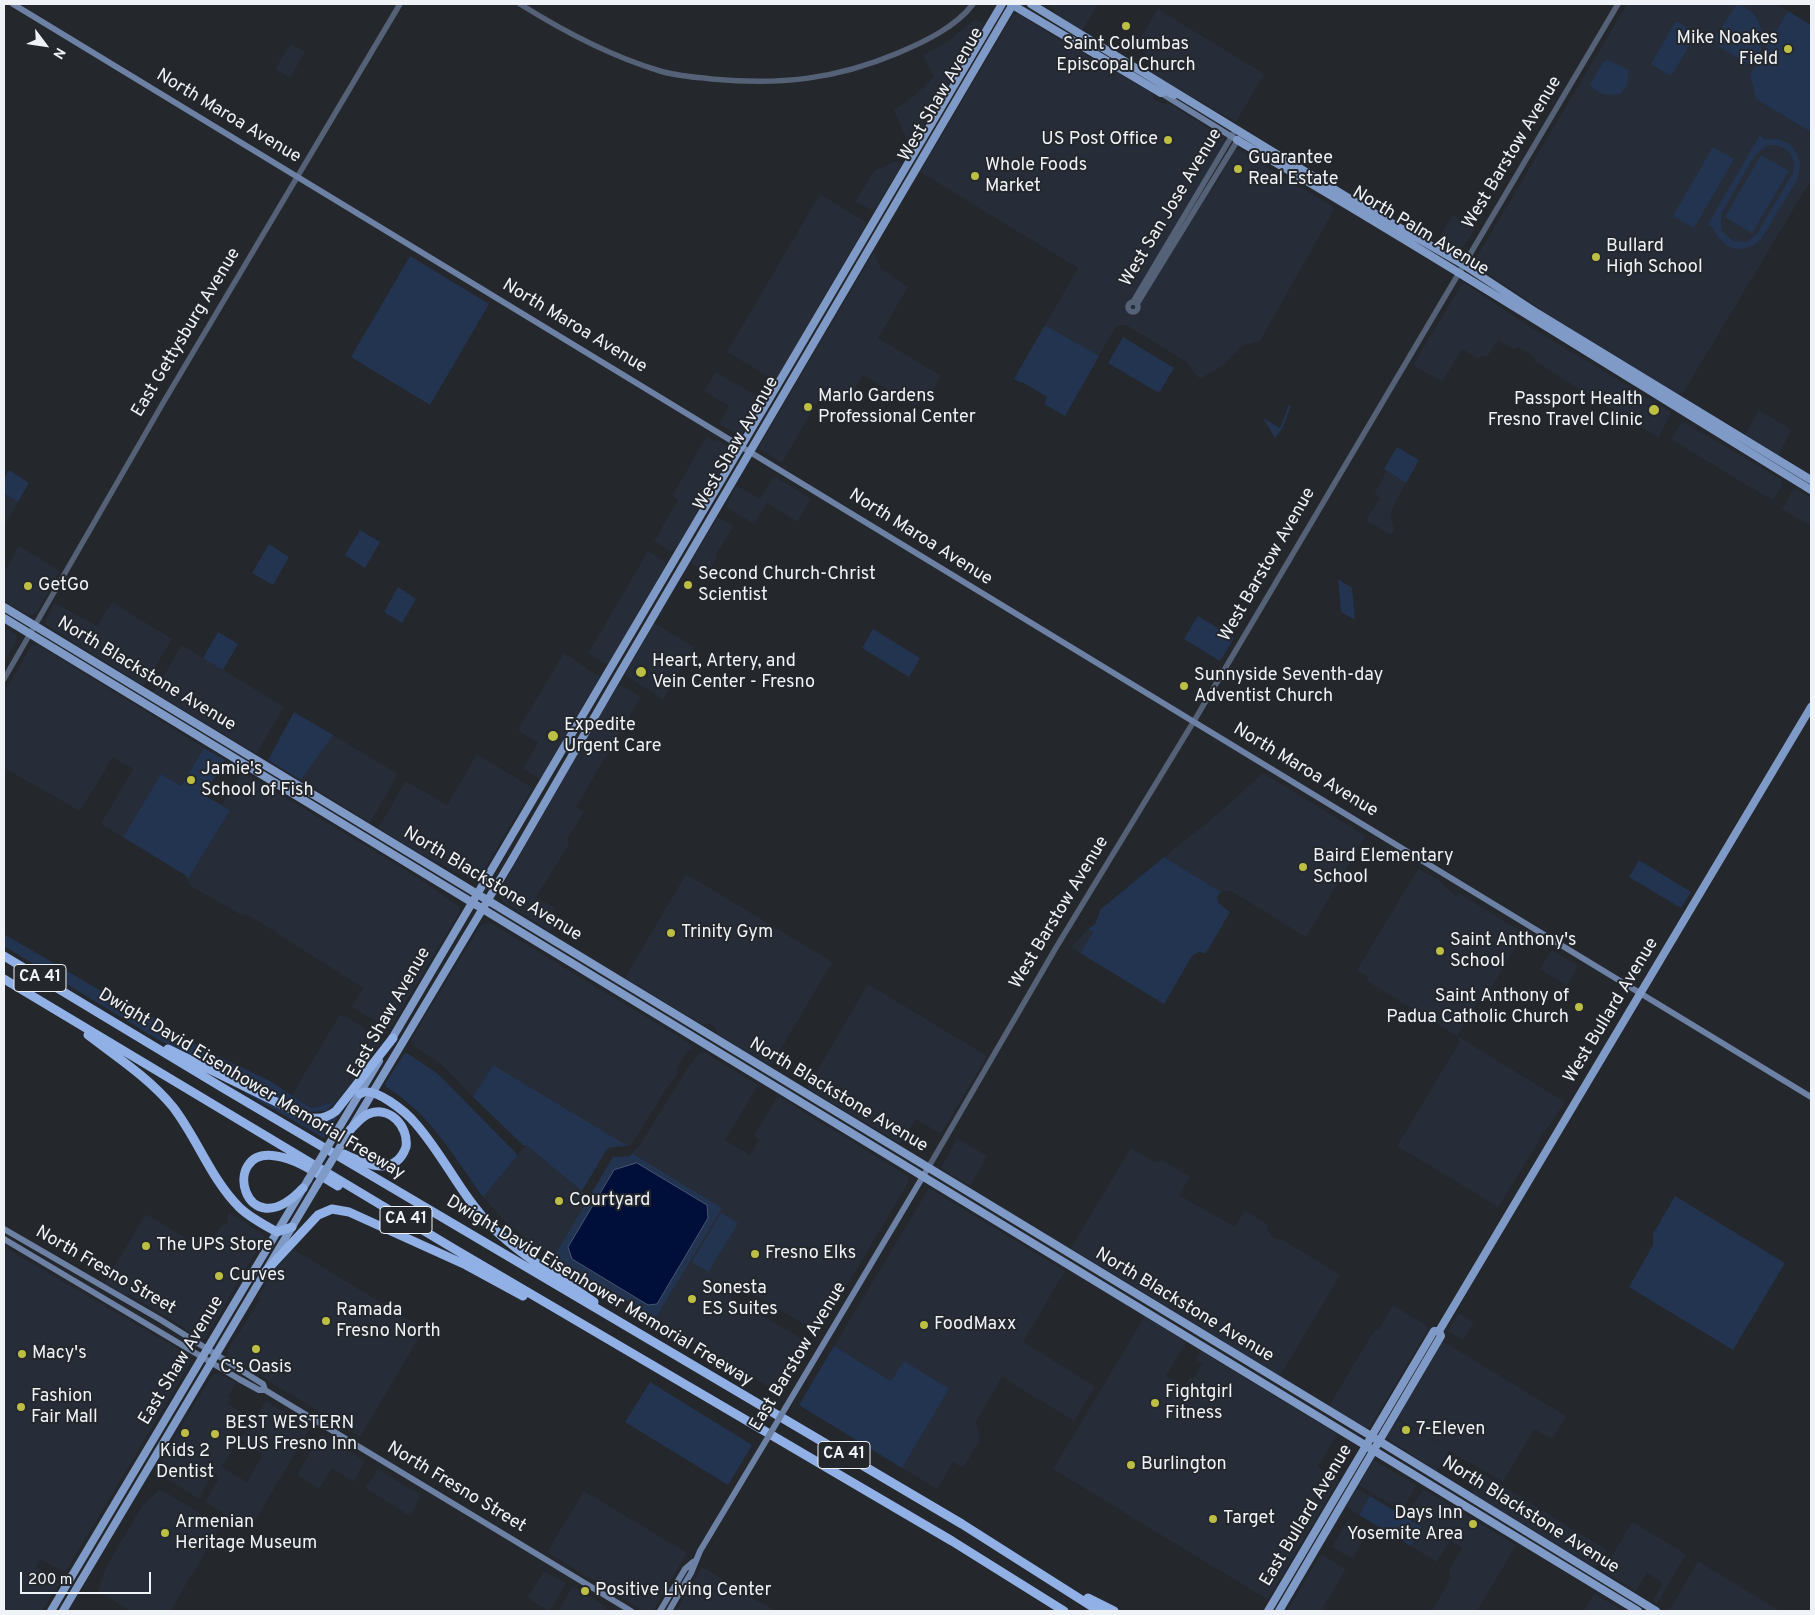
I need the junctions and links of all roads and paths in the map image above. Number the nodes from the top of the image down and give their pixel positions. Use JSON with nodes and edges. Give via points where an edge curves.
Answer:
{"nodes":[{"id":1,"x":13,"y":4,"type":"edge"},
{"id":2,"x":400,"y":4,"type":"edge"},
{"id":3,"x":520,"y":4,"type":"edge"},
{"id":4,"x":973,"y":4,"type":"edge"},
{"id":5,"x":1002,"y":4,"type":"edge"},
{"id":6,"x":1012,"y":4,"type":"edge"},
{"id":7,"x":1031,"y":4,"type":"edge"},
{"id":8,"x":1618,"y":4,"type":"edge"},
{"id":9,"x":952,"y":90,"type":"junction"},
{"id":10,"x":1161,"y":93,"type":"junction"},
{"id":11,"x":1218,"y":117,"type":"junction"},
{"id":12,"x":1239,"y":130,"type":"junction"},
{"id":13,"x":936,"y":135,"type":"junction"},
{"id":14,"x":1234,"y":138,"type":"junction"},
{"id":15,"x":297,"y":176,"type":"junction"},
{"id":16,"x":1462,"y":268,"type":"junction"},
{"id":17,"x":1135,"y":303,"type":"dead end"},
{"id":18,"x":1583,"y":346,"type":"junction"},
{"id":19,"x":742,"y":447,"type":"junction"},
{"id":20,"x":750,"y":452,"type":"junction"},
{"id":21,"x":1811,"y":480,"type":"edge"},
{"id":22,"x":1811,"y":490,"type":"edge"},
{"id":23,"x":4,"y":607,"type":"edge"},
{"id":24,"x":4,"y":618,"type":"edge"},
{"id":25,"x":35,"y":626,"type":"junction"},
{"id":26,"x":30,"y":634,"type":"junction"},
{"id":27,"x":4,"y":679,"type":"edge"},
{"id":28,"x":1811,"y":707,"type":"edge"},
{"id":29,"x":1194,"y":721,"type":"junction"},
{"id":30,"x":335,"y":819,"type":"junction"},
{"id":31,"x":371,"y":829,"type":"junction"},
{"id":32,"x":366,"y":838,"type":"junction"},
{"id":33,"x":418,"y":858,"type":"junction"},
{"id":34,"x":478,"y":894,"type":"junction"},
{"id":35,"x":488,"y":900,"type":"junction"},
{"id":36,"x":472,"y":904,"type":"junction"},
{"id":37,"x":482,"y":910,"type":"junction"},
{"id":38,"x":4,"y":956,"type":"edge"},
{"id":39,"x":4,"y":979,"type":"edge"},
{"id":40,"x":1641,"y":993,"type":"junction"},
{"id":41,"x":77,"y":1000,"type":"junction"},
{"id":42,"x":52,"y":1008,"type":"junction"},
{"id":43,"x":410,"y":1010,"type":"junction"},
{"id":44,"x":393,"y":1037,"type":"junction"},
{"id":45,"x":402,"y":1043,"type":"junction"},
{"id":46,"x":223,"y":1088,"type":"junction"},
{"id":47,"x":782,"y":1091,"type":"junction"},
{"id":48,"x":373,"y":1092,"type":"junction"},
{"id":49,"x":360,"y":1094,"type":"junction"},
{"id":50,"x":1811,"y":1097,"type":"edge"},
{"id":51,"x":830,"y":1108,"type":"junction"},
{"id":52,"x":350,"y":1130,"type":"junction"},
{"id":53,"x":928,"y":1168,"type":"junction"},
{"id":54,"x":923,"y":1176,"type":"junction"},
{"id":55,"x":306,"y":1184,"type":"junction"},
{"id":56,"x":292,"y":1227,"type":"junction"},
{"id":57,"x":4,"y":1229,"type":"edge"},
{"id":58,"x":277,"y":1232,"type":"junction"},
{"id":59,"x":4,"y":1238,"type":"edge"},
{"id":60,"x":456,"y":1250,"type":"junction"},
{"id":61,"x":266,"y":1271,"type":"junction"},
{"id":62,"x":101,"y":1296,"type":"junction"},
{"id":63,"x":130,"y":1303,"type":"junction"},
{"id":64,"x":1439,"y":1331,"type":"junction"},
{"id":65,"x":640,"y":1336,"type":"junction"},
{"id":66,"x":1424,"y":1348,"type":"junction"},
{"id":67,"x":207,"y":1349,"type":"junction"},
{"id":68,"x":632,"y":1352,"type":"junction"},
{"id":69,"x":216,"y":1355,"type":"junction"},
{"id":70,"x":202,"y":1357,"type":"junction"},
{"id":71,"x":212,"y":1363,"type":"junction"},
{"id":72,"x":1234,"y":1365,"type":"junction"},
{"id":73,"x":1272,"y":1377,"type":"junction"},
{"id":74,"x":1271,"y":1388,"type":"junction"},
{"id":75,"x":265,"y":1390,"type":"junction"},
{"id":76,"x":1410,"y":1390,"type":"junction"},
{"id":77,"x":1330,"y":1411,"type":"junction"},
{"id":78,"x":159,"y":1430,"type":"junction"},
{"id":79,"x":1371,"y":1436,"type":"junction"},
{"id":80,"x":1380,"y":1442,"type":"junction"},
{"id":81,"x":1366,"y":1446,"type":"junction"},
{"id":82,"x":1374,"y":1451,"type":"junction"},
{"id":83,"x":139,"y":1464,"type":"junction"},
{"id":84,"x":146,"y":1472,"type":"junction"},
{"id":85,"x":122,"y":1512,"type":"junction"},
{"id":86,"x":694,"y":1561,"type":"junction"},
{"id":87,"x":1558,"y":1562,"type":"junction"},
{"id":88,"x":1046,"y":1576,"type":"junction"},
{"id":89,"x":1598,"y":1576,"type":"junction"},
{"id":90,"x":1018,"y":1582,"type":"junction"},
{"id":91,"x":1593,"y":1584,"type":"junction"},
{"id":92,"x":1620,"y":1590,"type":"junction"},
{"id":93,"x":51,"y":1611,"type":"edge"},
{"id":94,"x":63,"y":1611,"type":"edge"},
{"id":95,"x":631,"y":1611,"type":"edge"},
{"id":96,"x":660,"y":1611,"type":"edge"},
{"id":97,"x":669,"y":1611,"type":"edge"},
{"id":98,"x":1052,"y":1611,"type":"edge"},
{"id":99,"x":1064,"y":1611,"type":"edge"},
{"id":100,"x":1099,"y":1611,"type":"edge"},
{"id":101,"x":1114,"y":1611,"type":"edge"},
{"id":102,"x":1268,"y":1611,"type":"edge"},
{"id":103,"x":1279,"y":1611,"type":"edge"},
{"id":104,"x":1638,"y":1611,"type":"edge"},
{"id":105,"x":1656,"y":1611,"type":"edge"}],
"edges":[{"from":1,"to":15,"type":"main road","name":"North Maroa Avenue"},
{"from":2,"to":15,"type":"street","name":"East Gettysburg Avenue"},
{"from":3,"to":4,"type":"street","via":[[598,48],[660,72],[725,80],[787,82],[836,74],[894,54],[949,26]]},
{"from":5,"to":9,"type":"main road","name":"West Shaw Avenue"},
{"from":6,"to":10,"type":"main road","name":"North Palm Avenue"},
{"from":6,"to":13,"type":"main road","name":"West Shaw Avenue"},
{"from":7,"to":11,"type":"main road","name":"North Palm Avenue"},
{"from":8,"to":16,"type":"street","name":"West Barstow Avenue"},
{"from":9,"to":13,"type":"main road","via":[[951,100],[936,127]]},
{"from":9,"to":19,"type":"main road","name":"West Shaw Avenue"},
{"from":10,"to":11,"type":"main road","via":[[1168,92],[1202,112]]},
{"from":10,"to":14,"type":"main road","name":"North Palm Avenue"},
{"from":11,"to":12,"type":"main road","name":"North Palm Avenue"},
{"from":12,"to":14,"type":"street"},
{"from":12,"to":16,"type":"main road","name":"North Palm Avenue"},
{"from":13,"to":20,"type":"main road","name":"West Shaw Avenue"},
{"from":14,"to":16,"type":"main road","name":"North Palm Avenue"},
{"from":14,"to":17,"type":"street"},
{"from":15,"to":19,"type":"main road","name":"North Maroa Avenue"},
{"from":15,"to":25,"type":"street","name":"East Gettysburg Avenue"},
{"from":16,"to":18,"type":"main road","name":"North Palm Avenue"},
{"from":16,"to":29,"type":"street","name":"West Barstow Avenue"},
{"from":18,"to":21,"type":"main road","name":"North Palm Avenue"},
{"from":18,"to":22,"type":"main road","name":"North Palm Avenue"},
{"from":19,"to":20,"type":"main road","name":"North Maroa Avenue"},
{"from":19,"to":34,"type":"main road","name":"West Shaw Avenue"},
{"from":20,"to":29,"type":"main road","name":"North Maroa Avenue"},
{"from":20,"to":35,"type":"main road","name":"West Shaw Avenue"},
{"from":23,"to":25,"type":"main road","name":"North Blackstone Avenue"},
{"from":24,"to":26,"type":"main road","name":"North Blackstone Avenue"},
{"from":25,"to":26,"type":"street","name":"East Gettysburg Avenue"},
{"from":25,"to":31,"type":"main road","name":"North Blackstone Avenue"},
{"from":26,"to":27,"type":"street","name":"East Gettysburg Avenue"},
{"from":26,"to":30,"type":"main road","name":"North Blackstone Avenue"},
{"from":28,"to":40,"type":"main road","name":"West Bullard Avenue"},
{"from":29,"to":40,"type":"main road","name":"North Maroa Avenue"},
{"from":29,"to":53,"type":"street","name":"West Barstow Avenue","via":[[1057,946]]},
{"from":30,"to":31,"type":"main road","via":[[341,818],[364,831]]},
{"from":30,"to":32,"type":"main road","name":"North Blackstone Avenue"},
{"from":31,"to":33,"type":"main road","name":"North Blackstone Avenue"},
{"from":32,"to":33,"type":"main road","via":[[373,836],[408,857]]},
{"from":32,"to":36,"type":"main road","name":"North Blackstone Avenue"},
{"from":33,"to":34,"type":"main road","name":"North Blackstone Avenue"},
{"from":34,"to":35,"type":"main road","name":"North Blackstone Avenue"},
{"from":34,"to":36,"type":"main road","name":"East Shaw Avenue"},
{"from":35,"to":37,"type":"main road","name":"East Shaw Avenue"},
{"from":35,"to":51,"type":"main road","name":"North Blackstone Avenue"},
{"from":36,"to":37,"type":"main road","name":"North Blackstone Avenue"},
{"from":36,"to":43,"type":"main road","name":"East Shaw Avenue"},
{"from":37,"to":45,"type":"main road","name":"East Shaw Avenue"},
{"from":37,"to":47,"type":"main road","name":"North Blackstone Avenue"},
{"from":38,"to":41,"type":"highway","name":"Dwight David Eisenhower Memorial Freeway","number":"CA 41"},
{"from":39,"to":42,"type":"highway","name":"Dwight David Eisenhower Memorial Freeway","number":"CA 41"},
{"from":40,"to":50,"type":"main road","name":"North Maroa Avenue"},
{"from":40,"to":64,"type":"main road","name":"West Bullard Avenue"},
{"from":41,"to":44,"type":"highway","via":[[181,1056],[312,1118],[336,1111]]},
{"from":41,"to":46,"type":"highway","name":"Dwight David Eisenhower Memorial Freeway","number":"CA 41"},
{"from":42,"to":58,"type":"highway","via":[[160,1093],[182,1119],[236,1204]]},
{"from":42,"to":60,"type":"highway","name":"Dwight David Eisenhower Memorial Freeway","number":"CA 41"},
{"from":43,"to":44,"type":"main road","name":"East Shaw Avenue"},
{"from":43,"to":45,"type":"main road","via":[[411,1018],[399,1038]]},
{"from":44,"to":48,"type":"main road","via":[[395,1045]]},
{"from":44,"to":49,"type":"main road","name":"East Shaw Avenue"},
{"from":45,"to":48,"type":"main road","name":"East Shaw Avenue"},
{"from":46,"to":52,"type":"highway","via":[[364,1164],[388,1166],[396,1162],[405,1150],[407,1138],[404,1128],[387,1114],[366,1115]]},
{"from":46,"to":65,"type":"highway","name":"Dwight David Eisenhower Memorial Freeway","number":"CA 41"},
{"from":47,"to":51,"type":"main road","via":[[791,1091],[820,1108]]},
{"from":47,"to":54,"type":"main road","name":"North Blackstone Avenue"},
{"from":48,"to":49,"type":"highway"},
{"from":48,"to":52,"type":"main road","name":"East Shaw Avenue"},
{"from":48,"to":65,"type":"highway","via":[[398,1107],[416,1124],[472,1204],[498,1232]]},
{"from":49,"to":55,"type":"main road","name":"East Shaw Avenue","bridge":true},
{"from":51,"to":53,"type":"main road","name":"North Blackstone Avenue"},
{"from":52,"to":56,"type":"main road","name":"East Shaw Avenue","bridge":true},
{"from":53,"to":54,"type":"main road","name":"East Barstow Avenue"},
{"from":53,"to":73,"type":"main road","name":"North Blackstone Avenue"},
{"from":54,"to":72,"type":"main road","name":"North Blackstone Avenue"},
{"from":54,"to":86,"type":"main road","name":"East Barstow Avenue","bridge":true},
{"from":55,"to":58,"type":"main road","name":"East Shaw Avenue"},
{"from":55,"to":60,"type":"highway","via":[[284,1206],[268,1208],[249,1199],[243,1180],[254,1160],[267,1155],[280,1157]]},
{"from":56,"to":58,"type":"highway"},
{"from":56,"to":61,"type":"main road","name":"East Shaw Avenue"},
{"from":57,"to":63,"type":"main road","name":"North Fresno Street"},
{"from":58,"to":67,"type":"main road","name":"East Shaw Avenue"},
{"from":59,"to":62,"type":"main road","name":"North Fresno Street"},
{"from":60,"to":68,"type":"highway","name":"Dwight David Eisenhower Memorial Freeway","number":"CA 41"},
{"from":61,"to":68,"type":"highway","via":[[318,1215],[328,1209],[340,1209],[466,1265]]},
{"from":61,"to":69,"type":"main road","name":"East Shaw Avenue"},
{"from":62,"to":63,"type":"main road"},
{"from":62,"to":70,"type":"main road","name":"North Fresno Street"},
{"from":63,"to":67,"type":"main road","name":"North Fresno Street"},
{"from":64,"to":66,"type":"main road","name":"West Bullard Avenue","via":[[1434,1331]]},
{"from":64,"to":76,"type":"main road","name":"West Bullard Avenue","via":[[1440,1336]]},
{"from":65,"to":88,"type":"highway","name":"Dwight David Eisenhower Memorial Freeway","number":"CA 41"},
{"from":66,"to":76,"type":"main road","via":[[1422,1359],[1409,1382]]},
{"from":66,"to":79,"type":"main road","name":"West Bullard Avenue"},
{"from":67,"to":69,"type":"main road","name":"North Fresno Street"},
{"from":67,"to":70,"type":"main road","name":"East Shaw Avenue"},
{"from":68,"to":90,"type":"highway","name":"Dwight David Eisenhower Memorial Freeway","number":"CA 41"},
{"from":69,"to":71,"type":"main road","name":"East Shaw Avenue"},
{"from":69,"to":75,"type":"main road","name":"North Fresno Street","via":[[263,1384]]},
{"from":70,"to":71,"type":"main road","name":"North Fresno Street"},
{"from":70,"to":78,"type":"main road","name":"East Shaw Avenue"},
{"from":71,"to":75,"type":"main road","name":"North Fresno Street","via":[[259,1390]]},
{"from":71,"to":84,"type":"main road","name":"East Shaw Avenue"},
{"from":72,"to":73,"type":"main road","via":[[1241,1364],[1265,1378]]},
{"from":72,"to":74,"type":"main road","name":"North Blackstone Avenue"},
{"from":73,"to":77,"type":"main road","name":"North Blackstone Avenue"},
{"from":74,"to":77,"type":"main road","via":[[1279,1387]]},
{"from":74,"to":81,"type":"main road","name":"North Blackstone Avenue"},
{"from":75,"to":95,"type":"main road","name":"North Fresno Street"},
{"from":76,"to":80,"type":"main road","name":"West Bullard Avenue"},
{"from":77,"to":79,"type":"main road","name":"North Blackstone Avenue"},
{"from":78,"to":83,"type":"main road","name":"East Shaw Avenue"},
{"from":78,"to":84,"type":"main road","via":[[144,1466]]},
{"from":79,"to":80,"type":"main road","name":"North Blackstone Avenue"},
{"from":79,"to":81,"type":"main road","name":"East Bullard Avenue"},
{"from":80,"to":82,"type":"main road","name":"East Bullard Avenue"},
{"from":80,"to":89,"type":"main road","name":"North Blackstone Avenue"},
{"from":81,"to":82,"type":"main road","name":"North Blackstone Avenue"},
{"from":81,"to":102,"type":"main road","name":"East Bullard Avenue"},
{"from":82,"to":87,"type":"main road","name":"North Blackstone Avenue"},
{"from":82,"to":103,"type":"main road","name":"East Bullard Avenue"},
{"from":83,"to":85,"type":"main road","via":[[139,1473]]},
{"from":83,"to":93,"type":"main road","name":"East Shaw Avenue"},
{"from":84,"to":85,"type":"main road","name":"East Shaw Avenue"},
{"from":85,"to":94,"type":"main road","name":"East Shaw Avenue"},
{"from":86,"to":96,"type":"main road","name":"East Barstow Avenue","via":[[685,1569]]},
{"from":86,"to":97,"type":"main road","name":"East Barstow Avenue","via":[[692,1573]]},
{"from":87,"to":89,"type":"main road","via":[[1590,1577]]},
{"from":87,"to":91,"type":"main road","name":"North Blackstone Avenue"},
{"from":88,"to":100,"type":"highway","name":"Dwight David Eisenhower Memorial Freeway","number":"CA 41"},
{"from":88,"to":101,"type":"highway"},
{"from":89,"to":92,"type":"main road","name":"North Blackstone Avenue"},
{"from":90,"to":98,"type":"highway"},
{"from":90,"to":99,"type":"highway","name":"Dwight David Eisenhower Memorial Freeway","number":"CA 41"},
{"from":91,"to":92,"type":"main road","via":[[1600,1582],[1615,1591]]},
{"from":91,"to":104,"type":"main road","name":"North Blackstone Avenue"},
{"from":92,"to":105,"type":"main road","name":"North Blackstone Avenue"}]}
